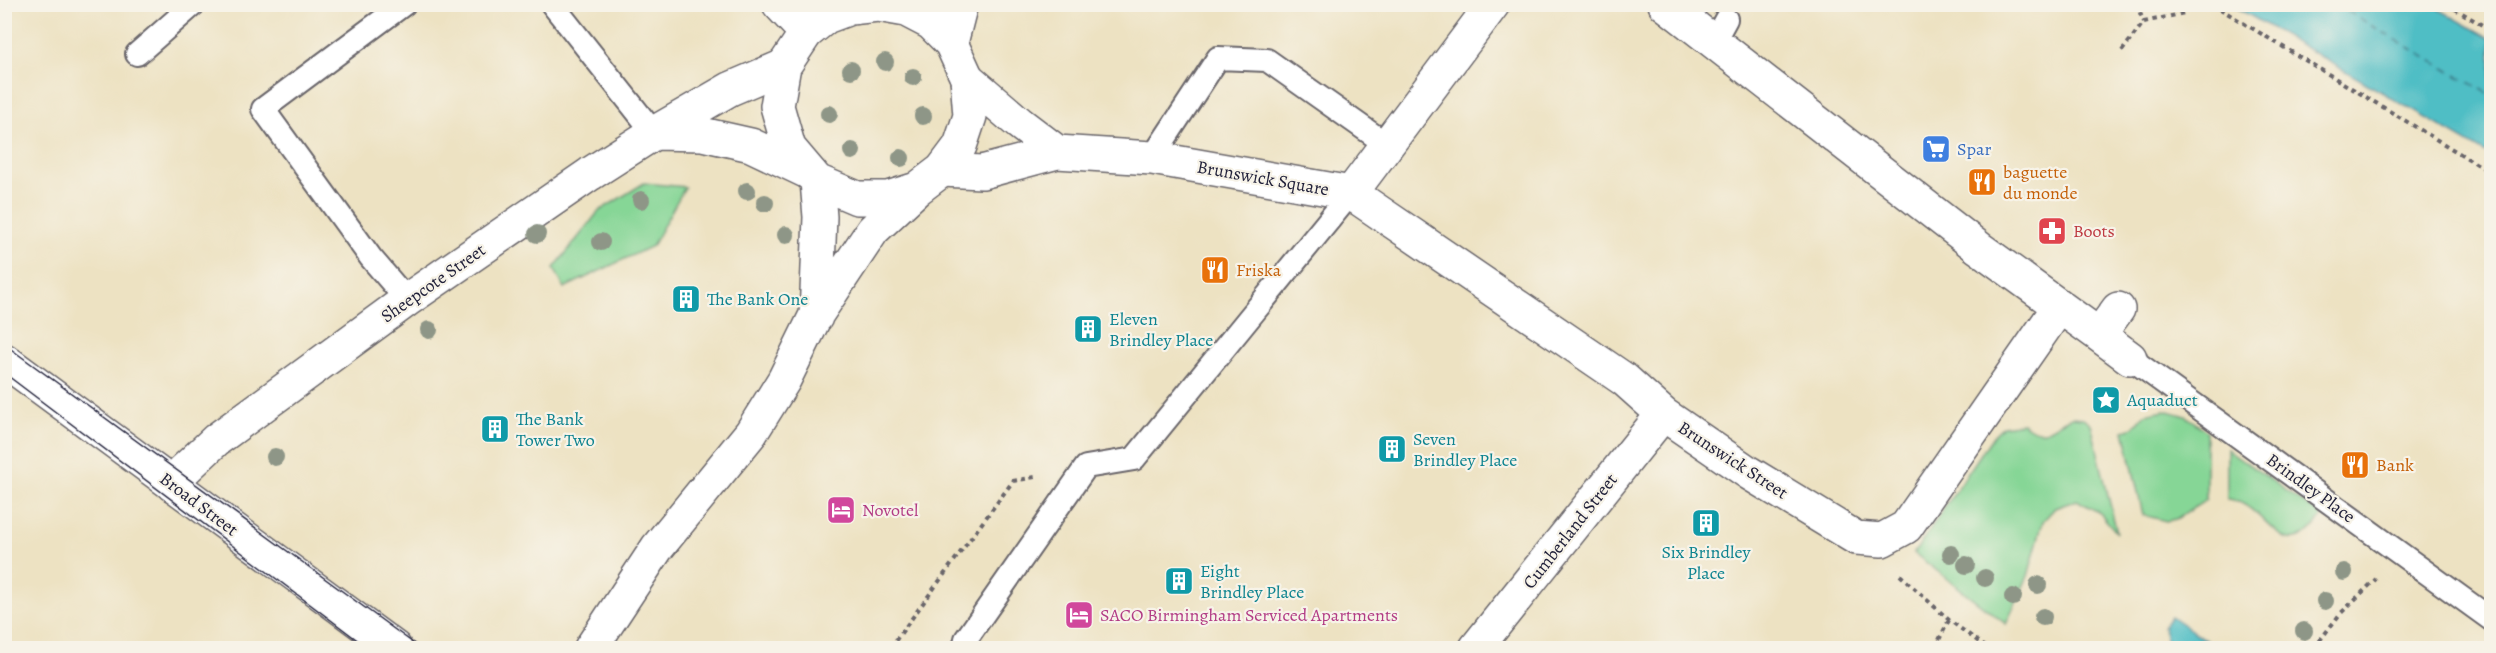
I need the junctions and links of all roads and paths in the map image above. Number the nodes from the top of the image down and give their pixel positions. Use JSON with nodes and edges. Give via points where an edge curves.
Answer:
{"nodes":[{"id":1,"x":194,"y":4,"type":"edge"},
{"id":2,"x":404,"y":4,"type":"edge"},
{"id":3,"x":552,"y":4,"type":"edge"},
{"id":4,"x":779,"y":4,"type":"edge"},
{"id":5,"x":961,"y":4,"type":"edge"},
{"id":6,"x":1493,"y":4,"type":"edge"},
{"id":7,"x":1665,"y":4,"type":"edge"},
{"id":8,"x":2136,"y":4,"type":"edge"},
{"id":9,"x":2190,"y":4,"type":"edge"},
{"id":10,"x":2212,"y":4,"type":"edge"},
{"id":11,"x":2447,"y":4,"type":"edge"},
{"id":12,"x":851,"y":6,"type":"edge"},
{"id":13,"x":2144,"y":22,"type":"junction"},
{"id":14,"x":2492,"y":31,"type":"edge"},
{"id":15,"x":806,"y":33,"type":"junction"},
{"id":16,"x":951,"y":43,"type":"junction"},
{"id":17,"x":2122,"y":51,"type":"dead end"},
{"id":18,"x":137,"y":54,"type":"dead end"},
{"id":19,"x":784,"y":66,"type":"junction"},
{"id":20,"x":967,"y":78,"type":"junction"},
{"id":21,"x":654,"y":133,"type":"junction"},
{"id":22,"x":1386,"y":144,"type":"junction"},
{"id":23,"x":1058,"y":152,"type":"junction"},
{"id":24,"x":1152,"y":158,"type":"junction"},
{"id":25,"x":2492,"y":173,"type":"edge"},
{"id":26,"x":813,"y":177,"type":"junction"},
{"id":27,"x":930,"y":180,"type":"junction"},
{"id":28,"x":1350,"y":193,"type":"junction"},
{"id":29,"x":407,"y":300,"type":"junction"},
{"id":30,"x":2059,"y":307,"type":"junction"},
{"id":31,"x":2118,"y":309,"type":"dead end"},
{"id":32,"x":816,"y":317,"type":"junction"},
{"id":33,"x":2099,"y":335,"type":"junction"},
{"id":34,"x":2130,"y":358,"type":"joint"},
{"id":35,"x":4,"y":360,"type":"edge"},
{"id":36,"x":1663,"y":414,"type":"junction"},
{"id":37,"x":1086,"y":467,"type":"junction"},
{"id":38,"x":173,"y":485,"type":"junction"},
{"id":39,"x":2403,"y":553,"type":"junction"},
{"id":40,"x":1894,"y":570,"type":"dead end"},
{"id":41,"x":1949,"y":620,"type":"junction"},
{"id":42,"x":2492,"y":620,"type":"edge"},
{"id":43,"x":602,"y":642,"type":"edge"},
{"id":44,"x":395,"y":648,"type":"edge"},
{"id":45,"x":890,"y":648,"type":"edge"},
{"id":46,"x":964,"y":648,"type":"edge"},
{"id":47,"x":1476,"y":648,"type":"edge"},
{"id":48,"x":1935,"y":648,"type":"edge"},
{"id":49,"x":1987,"y":648,"type":"edge"},
{"id":50,"x":2314,"y":648,"type":"edge"}],
"edges":[{"from":1,"to":18,"type":"lane"},
{"from":2,"to":29,"type":"lane","via":[[263,109],[371,258]]},
{"from":3,"to":21,"type":"lane"},
{"from":4,"to":15,"type":"street"},
{"from":5,"to":16,"type":"street"},
{"from":6,"to":22,"type":"street","name":"Brunswick Square"},
{"from":7,"to":30,"type":"street","via":[[1720,30]]},
{"from":8,"to":13,"type":"path"},
{"from":9,"to":13,"type":"path","via":[[2185,13]]},
{"from":10,"to":25,"type":"path"},
{"from":11,"to":14,"type":"path"},
{"from":12,"to":15,"type":"street","via":[[826,17]]},
{"from":12,"to":16,"type":"street","via":[[906,10]]},
{"from":13,"to":17,"type":"path"},
{"from":15,"to":19,"type":"street"},
{"from":16,"to":20,"type":"street"},
{"from":19,"to":21,"type":"street","name":"Sheepcote Street","via":[[730,89]]},
{"from":19,"to":26,"type":"street","via":[[777,106],[789,148]]},
{"from":20,"to":23,"type":"street"},
{"from":20,"to":27,"type":"street","via":[[970,116],[960,146]]},
{"from":21,"to":26,"type":"street","via":[[702,134],[751,145]]},
{"from":21,"to":29,"type":"street","name":"Sheepcote Street"},
{"from":22,"to":24,"type":"lane","via":[[1267,60],[1218,58]]},
{"from":22,"to":28,"type":"street","name":"Brunswick Square"},
{"from":23,"to":24,"type":"street","name":"Brunswick Square"},
{"from":23,"to":27,"type":"street","name":"Brunswick Square","via":[[982,172]]},
{"from":24,"to":28,"type":"street","name":"Brunswick Square"},
{"from":26,"to":27,"type":"street","via":[[857,198],[888,198]]},
{"from":26,"to":32,"type":"street","via":[[820,216]]},
{"from":27,"to":32,"type":"street","via":[[873,230]]},
{"from":28,"to":36,"type":"street","name":"Brunswick Street","via":[[1625,380]]},
{"from":28,"to":37,"type":"lane","via":[[1134,459]]},
{"from":29,"to":38,"type":"street","name":"Sheepcote Street","via":[[216,440]]},
{"from":30,"to":33,"type":"street"},
{"from":30,"to":36,"type":"street","name":"Brunswick Street","via":[[1906,527],[1882,540],[1856,538],[1749,473]]},
{"from":31,"to":33,"type":"street"},
{"from":32,"to":43,"type":"street","via":[[751,433],[657,548]]},
{"from":33,"to":34,"type":"street"},
{"from":34,"to":39,"type":"lane","name":"Brindley Place"},
{"from":35,"to":38,"type":"street","name":"Broad Street"},
{"from":36,"to":47,"type":"street","name":"Cumberland Street"},
{"from":37,"to":45,"type":"path","via":[[1013,481]]},
{"from":37,"to":46,"type":"lane","via":[[966,639]]},
{"from":38,"to":44,"type":"street","name":"Broad Street"},
{"from":39,"to":42,"type":"lane","name":"Brindley Place"},
{"from":39,"to":50,"type":"path","via":[[2340,614]]},
{"from":40,"to":41,"type":"path"},
{"from":41,"to":48,"type":"path"},
{"from":41,"to":49,"type":"path"}]}
